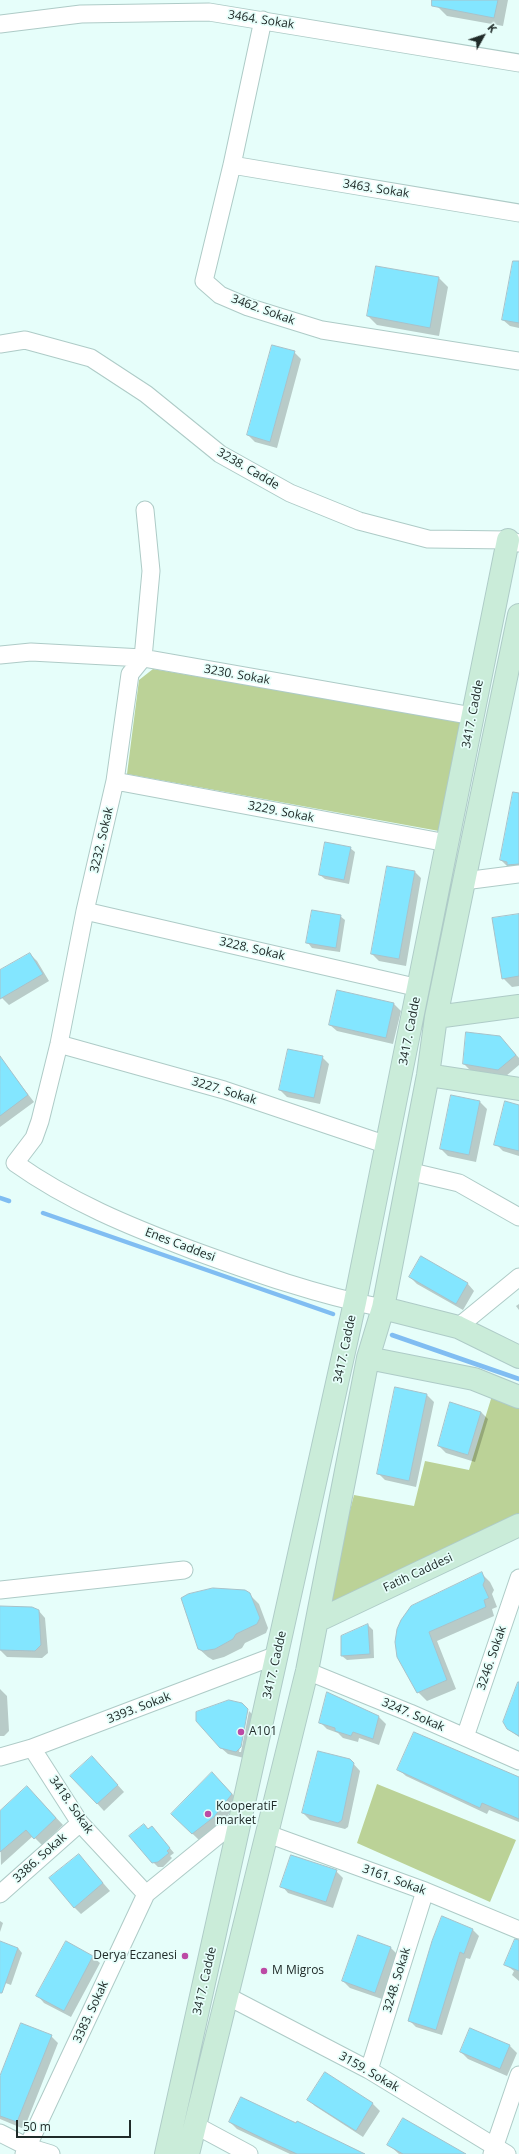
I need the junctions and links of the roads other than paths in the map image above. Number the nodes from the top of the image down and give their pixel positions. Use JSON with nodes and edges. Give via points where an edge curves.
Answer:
{"nodes":[{"id":1,"x":263,"y":20,"type":"junction"},
{"id":2,"x":0,"y":24,"type":"edge"},
{"id":3,"x":519,"y":63,"type":"edge"},
{"id":4,"x":232,"y":165,"type":"junction"},
{"id":5,"x":519,"y":213,"type":"edge"},
{"id":6,"x":0,"y":344,"type":"edge"},
{"id":7,"x":519,"y":360,"type":"edge"},
{"id":8,"x":145,"y":510,"type":"dead end"},
{"id":9,"x":514,"y":541,"type":"edge"},
{"id":10,"x":519,"y":615,"type":"edge"},
{"id":11,"x":0,"y":655,"type":"edge"},
{"id":12,"x":143,"y":658,"type":"junction"},
{"id":13,"x":473,"y":716,"type":"junction"},
{"id":14,"x":115,"y":781,"type":"junction"},
{"id":15,"x":447,"y":843,"type":"junction"},
{"id":16,"x":519,"y":874,"type":"edge"},
{"id":17,"x":464,"y":881,"type":"junction"},
{"id":18,"x":85,"y":911,"type":"junction"},
{"id":19,"x":419,"y":988,"type":"junction"},
{"id":20,"x":519,"y":1006,"type":"edge"},
{"id":21,"x":436,"y":1017,"type":"junction"},
{"id":22,"x":58,"y":1044,"type":"junction"},
{"id":23,"x":428,"y":1075,"type":"junction"},
{"id":24,"x":519,"y":1089,"type":"edge"},
{"id":25,"x":387,"y":1145,"type":"junction"},
{"id":26,"x":15,"y":1163,"type":"joint"},
{"id":27,"x":408,"y":1171,"type":"junction"},
{"id":28,"x":519,"y":1216,"type":"edge"},
{"id":29,"x":519,"y":1277,"type":"edge"},
{"id":30,"x":355,"y":1302,"type":"junction"},
{"id":31,"x":384,"y":1308,"type":"junction"},
{"id":32,"x":458,"y":1327,"type":"junction"},
{"id":33,"x":344,"y":1353,"type":"junction"},
{"id":34,"x":519,"y":1357,"type":"edge"},
{"id":35,"x":368,"y":1358,"type":"junction"},
{"id":36,"x":519,"y":1397,"type":"edge"},
{"id":37,"x":519,"y":1525,"type":"edge"},
{"id":38,"x":184,"y":1570,"type":"dead end"},
{"id":39,"x":519,"y":1578,"type":"edge"},
{"id":40,"x":0,"y":1590,"type":"edge"},
{"id":41,"x":317,"y":1621,"type":"junction"},
{"id":42,"x":277,"y":1655,"type":"junction"},
{"id":43,"x":307,"y":1671,"type":"junction"},
{"id":44,"x":465,"y":1737,"type":"junction"},
{"id":45,"x":32,"y":1748,"type":"junction"},
{"id":46,"x":0,"y":1757,"type":"edge"},
{"id":47,"x":519,"y":1761,"type":"edge"},
{"id":48,"x":242,"y":1816,"type":"junction"},
{"id":49,"x":80,"y":1823,"type":"junction"},
{"id":50,"x":268,"y":1834,"type":"junction"},
{"id":51,"x":425,"y":1891,"type":"junction"},
{"id":52,"x":0,"y":1894,"type":"edge"},
{"id":53,"x":146,"y":1894,"type":"junction"},
{"id":54,"x":519,"y":1930,"type":"edge"},
{"id":55,"x":226,"y":1996,"type":"junction"},
{"id":56,"x":369,"y":2070,"type":"junction"},
{"id":57,"x":519,"y":2075,"type":"edge"},
{"id":58,"x":195,"y":2125,"type":"junction"},
{"id":59,"x":0,"y":2133,"type":"edge"},
{"id":60,"x":26,"y":2150,"type":"edge"},
{"id":61,"x":498,"y":2151,"type":"edge"},
{"id":62,"x":51,"y":2154,"type":"edge"},
{"id":63,"x":166,"y":2154,"type":"edge"},
{"id":64,"x":188,"y":2154,"type":"edge"},
{"id":65,"x":248,"y":2154,"type":"edge"}],
"edges":[{"from":1,"to":2,"type":"street","name":"3464. Sokak","via":[[209,12],[187,12],[81,14]]},
{"from":1,"to":3,"type":"street","name":"3464. Sokak"},
{"from":1,"to":4,"type":"street","name":"3462. Sokak"},
{"from":4,"to":5,"type":"street","name":"3463. Sokak"},
{"from":4,"to":7,"type":"street","name":"3462. Sokak","via":[[204,281],[220,295],[248,307],[322,330]]},
{"from":6,"to":9,"type":"street","name":"3238. Cadde","via":[[25,340],[91,358],[146,394],[220,454],[290,493],[359,521],[428,539]]},
{"from":8,"to":12,"type":"street","via":[[151,571]]},
{"from":9,"to":13,"type":"street","name":"3417. Cadde"},
{"from":10,"to":17,"type":"street","name":"3417. Cadde"},
{"from":11,"to":12,"type":"street","name":"3230. Sokak","via":[[31,652]]},
{"from":12,"to":13,"type":"street","name":"3230. Sokak"},
{"from":12,"to":14,"type":"street","name":"3232. Sokak","via":[[130,674]]},
{"from":13,"to":15,"type":"street","name":"3417. Cadde"},
{"from":14,"to":15,"type":"street","name":"3229. Sokak"},
{"from":14,"to":18,"type":"street","name":"3232. Sokak"},
{"from":15,"to":19,"type":"street","name":"3417. Cadde"},
{"from":16,"to":17,"type":"street"},
{"from":17,"to":21,"type":"street","name":"3417. Cadde"},
{"from":18,"to":19,"type":"street","name":"3228. Sokak"},
{"from":18,"to":22,"type":"street","name":"3232. Sokak"},
{"from":19,"to":25,"type":"street","name":"3417. Cadde"},
{"from":20,"to":21,"type":"street"},
{"from":21,"to":23,"type":"street","name":"3417. Cadde"},
{"from":22,"to":25,"type":"street","name":"3227. Sokak","via":[[224,1090]]},
{"from":22,"to":26,"type":"street","name":"3232. Sokak","via":[[34,1138]]},
{"from":23,"to":24,"type":"street"},
{"from":23,"to":27,"type":"street","name":"3417. Cadde"},
{"from":25,"to":30,"type":"street","name":"3417. Cadde"},
{"from":26,"to":30,"type":"street","name":"Enes Caddesi","via":[[38,1180],[125,1225],[296,1287]]},
{"from":27,"to":28,"type":"street","via":[[459,1184]]},
{"from":27,"to":31,"type":"street","name":"3417. Cadde"},
{"from":29,"to":32,"type":"street"},
{"from":30,"to":31,"type":"street","name":"Enes Caddesi"},
{"from":30,"to":33,"type":"street","name":"3417. Cadde"},
{"from":31,"to":32,"type":"street"},
{"from":31,"to":35,"type":"street","name":"3417. Cadde"},
{"from":32,"to":34,"type":"street"},
{"from":33,"to":35,"type":"street"},
{"from":33,"to":42,"type":"street","name":"3417. Cadde"},
{"from":35,"to":36,"type":"street","via":[[474,1379]]},
{"from":35,"to":41,"type":"street","name":"3417. Cadde"},
{"from":37,"to":41,"type":"street","name":"Fatih Caddesi"},
{"from":38,"to":40,"type":"street"},
{"from":39,"to":44,"type":"street","name":"3246. Sokak"},
{"from":41,"to":43,"type":"street","name":"3417. Cadde"},
{"from":42,"to":45,"type":"street","name":"3393. Sokak"},
{"from":42,"to":48,"type":"street","name":"3417. Cadde"},
{"from":43,"to":44,"type":"street","name":"3247. Sokak"},
{"from":43,"to":50,"type":"street","name":"3417. Cadde"},
{"from":44,"to":47,"type":"street","name":"3247. Sokak"},
{"from":45,"to":46,"type":"street","name":"3393. Sokak"},
{"from":45,"to":49,"type":"street","name":"3418. Sokak"},
{"from":48,"to":53,"type":"street","name":"3383. Sokak"},
{"from":48,"to":63,"type":"street","name":"3417. Cadde"},
{"from":49,"to":52,"type":"street","name":"3386. Sokak"},
{"from":49,"to":53,"type":"street","name":"3418. Sokak"},
{"from":50,"to":51,"type":"street","name":"3161. Sokak"},
{"from":50,"to":55,"type":"street","name":"3417. Cadde"},
{"from":51,"to":54,"type":"street","name":"3161. Sokak"},
{"from":51,"to":56,"type":"street","name":"3248. Sokak"},
{"from":53,"to":60,"type":"street","name":"3383. Sokak"},
{"from":55,"to":56,"type":"street","name":"3159. Sokak"},
{"from":55,"to":58,"type":"street","name":"3417. Cadde"},
{"from":56,"to":61,"type":"street","name":"3159. Sokak"},
{"from":57,"to":61,"type":"street"},
{"from":58,"to":64,"type":"street","name":"3417. Cadde"},
{"from":58,"to":65,"type":"street"},
{"from":59,"to":60,"type":"street"},
{"from":60,"to":62,"type":"street"}]}
